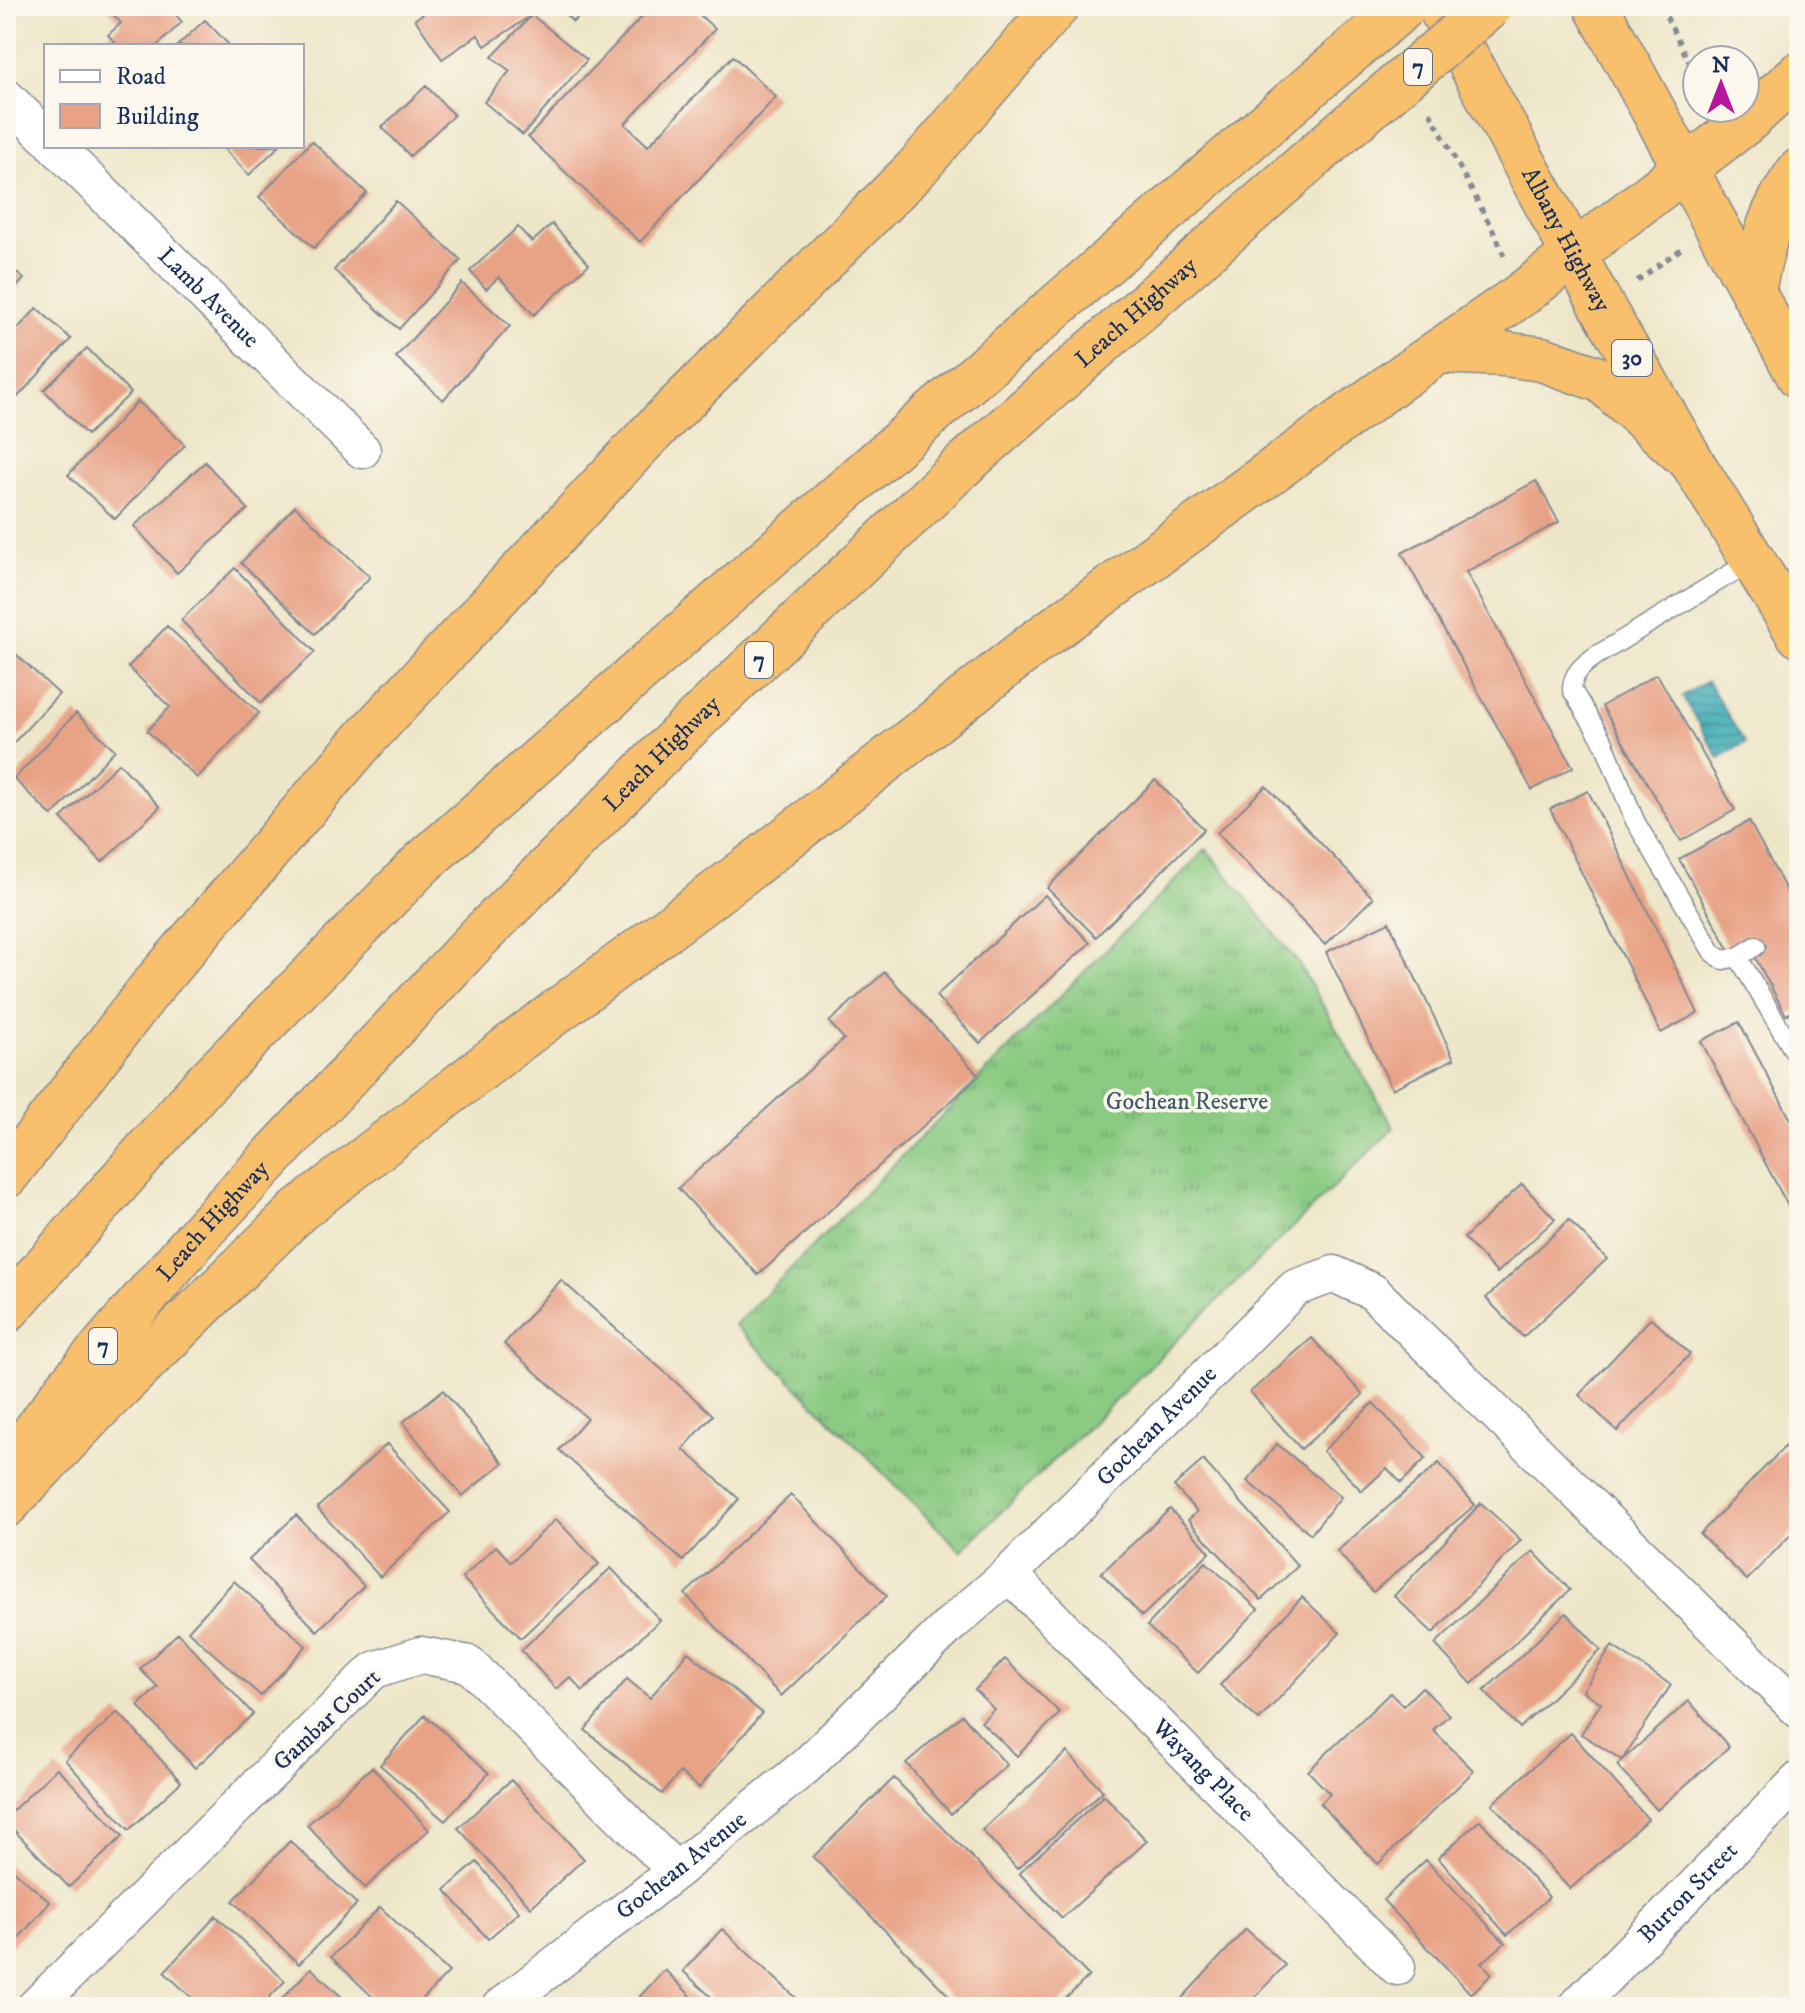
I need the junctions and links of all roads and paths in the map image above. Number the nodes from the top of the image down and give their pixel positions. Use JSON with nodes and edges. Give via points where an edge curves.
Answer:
{"nodes":[{"id":1,"x":1405,"y":6,"type":"edge"},
{"id":2,"x":1439,"y":6,"type":"edge"},
{"id":3,"x":1490,"y":6,"type":"edge"},
{"id":4,"x":1596,"y":6,"type":"edge"},
{"id":5,"x":1661,"y":6,"type":"edge"},
{"id":6,"x":1056,"y":9,"type":"edge"},
{"id":7,"x":1681,"y":46,"type":"edge"},
{"id":8,"x":1799,"y":74,"type":"edge"},
{"id":9,"x":6,"y":97,"type":"edge"},
{"id":10,"x":1430,"y":111,"type":"dead end"},
{"id":11,"x":44,"y":135,"type":"edge"},
{"id":12,"x":57,"y":148,"type":"edge"},
{"id":13,"x":1686,"y":169,"type":"junction"},
{"id":14,"x":1799,"y":171,"type":"edge"},
{"id":15,"x":1711,"y":215,"type":"junction"},
{"id":16,"x":1573,"y":253,"type":"junction"},
{"id":17,"x":1508,"y":268,"type":"dead end"},
{"id":18,"x":1753,"y":291,"type":"junction"},
{"id":19,"x":1599,"y":301,"type":"junction"},
{"id":20,"x":1439,"y":351,"type":"junction"},
{"id":21,"x":1799,"y":376,"type":"edge"},
{"id":22,"x":362,"y":450,"type":"dead end"},
{"id":23,"x":1692,"y":462,"type":"junction"},
{"id":24,"x":1753,"y":560,"type":"junction"},
{"id":25,"x":1799,"y":635,"type":"edge"},
{"id":26,"x":1756,"y":946,"type":"dead end"},
{"id":27,"x":1738,"y":957,"type":"junction"},
{"id":28,"x":1799,"y":1060,"type":"edge"},
{"id":29,"x":6,"y":1176,"type":"edge"},
{"id":30,"x":6,"y":1311,"type":"edge"},
{"id":31,"x":6,"y":1470,"type":"edge"},
{"id":32,"x":6,"y":1505,"type":"edge"},
{"id":33,"x":1009,"y":1574,"type":"junction"},
{"id":34,"x":1799,"y":1710,"type":"edge"},
{"id":35,"x":1799,"y":1780,"type":"edge"},
{"id":36,"x":676,"y":1871,"type":"junction"},
{"id":37,"x":1397,"y":1967,"type":"dead end"},
{"id":38,"x":35,"y":2007,"type":"edge"},
{"id":39,"x":500,"y":2007,"type":"edge"},
{"id":40,"x":1576,"y":2007,"type":"edge"}],
"edges":[{"from":1,"to":30,"type":"highway","number":"7","bridge":true,"via":[[422,863],[202,1087]]},
{"from":2,"to":16,"type":"highway","name":"Albany Highway","number":"30"},
{"from":3,"to":31,"type":"highway","name":"Leach Highway","number":"7","bridge":true,"via":[[960,468],[683,732],[206,1227],[68,1387]]},
{"from":4,"to":13,"type":"highway"},
{"from":5,"to":7,"type":"path"},
{"from":6,"to":29,"type":"highway","via":[[916,169],[647,437],[368,735],[150,989]]},
{"from":8,"to":13,"type":"highway"},
{"from":9,"to":11,"type":"street"},
{"from":10,"to":17,"type":"path"},
{"from":12,"to":22,"type":"street","name":"Lamb Avenue"},
{"from":13,"to":15,"type":"highway"},
{"from":13,"to":16,"type":"highway"},
{"from":14,"to":18,"type":"highway","via":[[1778,200]]},
{"from":15,"to":18,"type":"highway"},
{"from":15,"to":19,"type":"path","via":[[1645,276]]},
{"from":16,"to":19,"type":"highway","name":"Albany Highway","number":"30"},
{"from":16,"to":20,"type":"highway"},
{"from":18,"to":21,"type":"highway"},
{"from":19,"to":23,"type":"highway","name":"Albany Highway","number":"30"},
{"from":20,"to":23,"type":"highway","via":[[1542,359],[1601,380]]},
{"from":20,"to":32,"type":"highway","via":[[1036,642],[299,1210]]},
{"from":23,"to":24,"type":"highway","name":"Albany Highway","number":"30"},
{"from":24,"to":25,"type":"highway","name":"Albany Highway","number":"30"},
{"from":24,"to":27,"type":"lane","via":[[1594,657],[1572,680],[1572,690],[1604,743],[1635,821],[1713,953],[1723,960]]},
{"from":26,"to":27,"type":"lane"},
{"from":27,"to":28,"type":"lane"},
{"from":33,"to":34,"type":"street","name":"Gochean Avenue","via":[[1295,1288],[1334,1274],[1373,1292]]},
{"from":33,"to":36,"type":"street","name":"Gochean Avenue","via":[[806,1766]]},
{"from":33,"to":37,"type":"street","name":"Wayang Place"},
{"from":35,"to":40,"type":"street","name":"Burton Street"},
{"from":36,"to":38,"type":"street","name":"Gambar Court","via":[[469,1664],[421,1655],[374,1670]]},
{"from":36,"to":39,"type":"street","name":"Gochean Avenue"}]}
